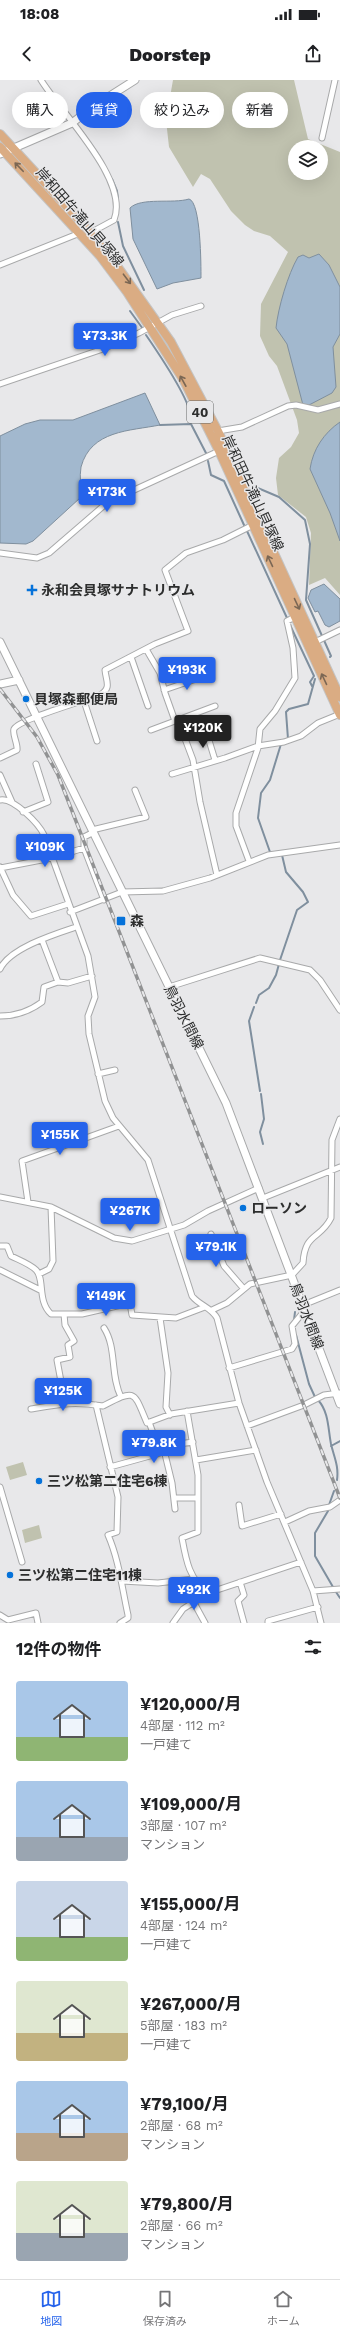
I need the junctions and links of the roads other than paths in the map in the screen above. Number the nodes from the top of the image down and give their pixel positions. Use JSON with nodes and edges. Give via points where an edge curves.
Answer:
{"nodes":[{"id":1,"x":41,"y":80,"type":"edge"},
{"id":2,"x":135,"y":80,"type":"edge"},
{"id":3,"x":335,"y":80,"type":"edge"},
{"id":4,"x":72,"y":124,"type":"junction"},
{"id":5,"x":0,"y":134,"type":"edge"},
{"id":6,"x":322,"y":138,"type":"dead end"},
{"id":7,"x":14,"y":148,"type":"junction"},
{"id":8,"x":2,"y":151,"type":"edge"},
{"id":9,"x":80,"y":233,"type":"junction"},
{"id":10,"x":90,"y":233,"type":"junction"},
{"id":11,"x":0,"y":265,"type":"edge"},
{"id":12,"x":201,"y":306,"type":"dead end"},
{"id":13,"x":158,"y":323,"type":"junction"},
{"id":14,"x":150,"y":327,"type":"junction"},
{"id":15,"x":0,"y":384,"type":"edge"},
{"id":16,"x":340,"y":404,"type":"edge"},
{"id":17,"x":218,"y":431,"type":"junction"},
{"id":18,"x":219,"y":451,"type":"junction"},
{"id":19,"x":253,"y":525,"type":"junction"},
{"id":20,"x":0,"y":553,"type":"edge"},
{"id":21,"x":295,"y":617,"type":"junction"},
{"id":22,"x":340,"y":630,"type":"edge"},
{"id":23,"x":0,"y":642,"type":"edge"},
{"id":24,"x":315,"y":642,"type":"junction"},
{"id":25,"x":146,"y":649,"type":"junction"},
{"id":26,"x":131,"y":657,"type":"junction"},
{"id":27,"x":205,"y":676,"type":"dead end"},
{"id":28,"x":19,"y":680,"type":"junction"},
{"id":29,"x":0,"y":684,"type":"edge"},
{"id":30,"x":164,"y":690,"type":"junction"},
{"id":31,"x":340,"y":697,"type":"edge"},
{"id":32,"x":84,"y":701,"type":"junction"},
{"id":33,"x":148,"y":706,"type":"dead end"},
{"id":34,"x":215,"y":706,"type":"dead end"},
{"id":35,"x":340,"y":714,"type":"edge"},
{"id":36,"x":37,"y":717,"type":"junction"},
{"id":37,"x":176,"y":720,"type":"junction"},
{"id":38,"x":151,"y":730,"type":"dead end"},
{"id":39,"x":207,"y":734,"type":"dead end"},
{"id":40,"x":97,"y":741,"type":"dead end"},
{"id":41,"x":258,"y":746,"type":"junction"},
{"id":42,"x":0,"y":758,"type":"edge"},
{"id":43,"x":215,"y":760,"type":"junction"},
{"id":44,"x":36,"y":764,"type":"dead end"},
{"id":45,"x":194,"y":768,"type":"junction"},
{"id":46,"x":172,"y":774,"type":"dead end"},
{"id":47,"x":0,"y":775,"type":"edge"},
{"id":48,"x":135,"y":790,"type":"dead end"},
{"id":49,"x":0,"y":800,"type":"edge"},
{"id":50,"x":12,"y":802,"type":"junction"},
{"id":51,"x":23,"y":812,"type":"junction"},
{"id":52,"x":93,"y":831,"type":"junction"},
{"id":53,"x":340,"y":845,"type":"edge"},
{"id":54,"x":84,"y":848,"type":"junction"},
{"id":55,"x":52,"y":858,"type":"junction"},
{"id":56,"x":249,"y":861,"type":"junction"},
{"id":57,"x":0,"y":867,"type":"edge"},
{"id":58,"x":216,"y":876,"type":"junction"},
{"id":59,"x":122,"y":892,"type":"junction"},
{"id":60,"x":104,"y":900,"type":"junction"},
{"id":61,"x":68,"y":904,"type":"junction"},
{"id":62,"x":70,"y":912,"type":"junction"},
{"id":63,"x":76,"y":927,"type":"junction"},
{"id":64,"x":42,"y":940,"type":"junction"},
{"id":65,"x":0,"y":969,"type":"edge"},
{"id":66,"x":92,"y":976,"type":"junction"},
{"id":67,"x":58,"y":982,"type":"junction"},
{"id":68,"x":169,"y":987,"type":"junction"},
{"id":69,"x":340,"y":1010,"type":"edge"},
{"id":70,"x":0,"y":1016,"type":"edge"},
{"id":71,"x":115,"y":1070,"type":"dead end"},
{"id":72,"x":98,"y":1074,"type":"junction"},
{"id":73,"x":340,"y":1119,"type":"edge"},
{"id":74,"x":119,"y":1126,"type":"junction"},
{"id":75,"x":340,"y":1167,"type":"edge"},
{"id":76,"x":330,"y":1170,"type":"junction"},
{"id":77,"x":259,"y":1188,"type":"junction"},
{"id":78,"x":0,"y":1197,"type":"edge"},
{"id":79,"x":263,"y":1198,"type":"junction"},
{"id":80,"x":28,"y":1202,"type":"junction"},
{"id":81,"x":51,"y":1207,"type":"junction"},
{"id":82,"x":171,"y":1229,"type":"junction"},
{"id":83,"x":210,"y":1234,"type":"dead end"},
{"id":84,"x":0,"y":1246,"type":"edge"},
{"id":85,"x":0,"y":1270,"type":"edge"},
{"id":86,"x":39,"y":1274,"type":"junction"},
{"id":87,"x":292,"y":1275,"type":"junction"},
{"id":88,"x":244,"y":1288,"type":"junction"},
{"id":89,"x":40,"y":1290,"type":"junction"},
{"id":90,"x":340,"y":1290,"type":"edge"},
{"id":91,"x":205,"y":1307,"type":"junction"},
{"id":92,"x":304,"y":1308,"type":"junction"},
{"id":93,"x":212,"y":1310,"type":"junction"},
{"id":94,"x":64,"y":1314,"type":"junction"},
{"id":95,"x":160,"y":1318,"type":"junction"},
{"id":96,"x":104,"y":1328,"type":"dead end"},
{"id":97,"x":229,"y":1368,"type":"junction"},
{"id":98,"x":338,"y":1393,"type":"edge"},
{"id":99,"x":121,"y":1396,"type":"junction"},
{"id":100,"x":65,"y":1403,"type":"junction"},
{"id":101,"x":238,"y":1403,"type":"junction"},
{"id":102,"x":340,"y":1404,"type":"edge"},
{"id":103,"x":96,"y":1405,"type":"junction"},
{"id":104,"x":31,"y":1409,"type":"dead end"},
{"id":105,"x":187,"y":1411,"type":"junction"},
{"id":106,"x":170,"y":1415,"type":"junction"},
{"id":107,"x":149,"y":1422,"type":"junction"},
{"id":108,"x":247,"y":1426,"type":"junction"},
{"id":109,"x":193,"y":1442,"type":"junction"},
{"id":110,"x":256,"y":1450,"type":"junction"},
{"id":111,"x":162,"y":1451,"type":"junction"},
{"id":112,"x":196,"y":1460,"type":"junction"},
{"id":113,"x":110,"y":1467,"type":"junction"},
{"id":114,"x":0,"y":1487,"type":"edge"},
{"id":115,"x":174,"y":1498,"type":"junction"},
{"id":116,"x":197,"y":1498,"type":"junction"},
{"id":117,"x":340,"y":1500,"type":"edge"},
{"id":118,"x":239,"y":1505,"type":"dead end"},
{"id":119,"x":175,"y":1509,"type":"dead end"},
{"id":120,"x":281,"y":1514,"type":"junction"},
{"id":121,"x":284,"y":1522,"type":"junction"},
{"id":122,"x":22,"y":1562,"type":"dead end"},
{"id":123,"x":301,"y":1562,"type":"junction"},
{"id":124,"x":193,"y":1579,"type":"junction"},
{"id":125,"x":122,"y":1581,"type":"junction"},
{"id":126,"x":240,"y":1582,"type":"junction"},
{"id":127,"x":340,"y":1588,"type":"edge"},
{"id":128,"x":313,"y":1590,"type":"junction"},
{"id":129,"x":208,"y":1593,"type":"junction"},
{"id":130,"x":193,"y":1601,"type":"junction"},
{"id":131,"x":318,"y":1607,"type":"junction"},
{"id":132,"x":0,"y":1615,"type":"edge"},
{"id":133,"x":8,"y":1621,"type":"edge"},
{"id":134,"x":38,"y":1623,"type":"edge"},
{"id":135,"x":120,"y":1623,"type":"edge"},
{"id":136,"x":173,"y":1623,"type":"edge"},
{"id":137,"x":205,"y":1623,"type":"edge"},
{"id":138,"x":244,"y":1623,"type":"edge"},
{"id":139,"x":268,"y":1623,"type":"edge"},
{"id":140,"x":321,"y":1623,"type":"edge"}],
"edges":[{"from":1,"to":4,"type":"street"},
{"from":2,"to":4,"type":"street","via":[[94,106]]},
{"from":3,"to":6,"type":"street"},
{"from":4,"to":7,"type":"street"},
{"from":4,"to":10,"type":"street","via":[[89,143],[111,183],[116,199],[114,220]]},
{"from":5,"to":7,"type":"main road","name":"岸和田牛滝山貝塚線","number":"40"},
{"from":7,"to":8,"type":"street"},
{"from":7,"to":10,"type":"main road","name":"岸和田牛滝山貝塚線","number":"40"},
{"from":9,"to":8,"type":"main road","name":"岸和田牛滝山貝塚線","number":"40","one_way":true},
{"from":9,"to":11,"type":"street"},
{"from":9,"to":14,"type":"main road","name":"岸和田牛滝山貝塚線","number":"40","via":[[127,292]]},
{"from":10,"to":13,"type":"main road","name":"岸和田牛滝山貝塚線","number":"40","one_way":true},
{"from":12,"to":13,"type":"street","via":[[172,315]]},
{"from":13,"to":14,"type":"street"},
{"from":13,"to":17,"type":"main road","name":"岸和田牛滝山貝塚線","number":"40","via":[[192,380]]},
{"from":14,"to":15,"type":"street","via":[[100,350]]},
{"from":18,"to":14,"type":"main road","name":"岸和田牛滝山貝塚線","number":"40","one_way":true,"via":[[183,379]]},
{"from":16,"to":17,"type":"street","via":[[318,410],[296,405],[288,406],[242,427]]},
{"from":17,"to":24,"type":"main road","name":"岸和田牛滝山貝塚線","number":"40","one_way":true},
{"from":18,"to":19,"type":"main road","name":"岸和田牛滝山貝塚線","number":"40"},
{"from":18,"to":20,"type":"street","via":[[108,502],[49,553],[37,558]]},
{"from":21,"to":19,"type":"main road","name":"岸和田牛滝山貝塚線","number":"40","one_way":true},
{"from":19,"to":25,"type":"street","via":[[223,540],[186,553],[165,570],[188,631]]},
{"from":35,"to":21,"type":"main road","name":"岸和田牛滝山貝塚線","number":"40","one_way":true},
{"from":21,"to":41,"type":"street","via":[[287,621],[293,648],[295,678],[275,711],[260,729]]},
{"from":22,"to":24,"type":"street"},
{"from":23,"to":28,"type":"street","name":"鳥羽水間線"},
{"from":24,"to":31,"type":"main road","name":"岸和田牛滝山貝塚線","number":"40"},
{"from":25,"to":26,"type":"street"},
{"from":25,"to":30,"type":"street","via":[[160,673]]},
{"from":26,"to":32,"type":"street","via":[[105,670],[108,690]]},
{"from":26,"to":33,"type":"street"},
{"from":27,"to":30,"type":"street"},
{"from":28,"to":29,"type":"street"},
{"from":28,"to":36,"type":"street","name":"鳥羽水間線"},
{"from":30,"to":37,"type":"street"},
{"from":32,"to":36,"type":"street"},
{"from":32,"to":40,"type":"street"},
{"from":34,"to":37,"type":"street"},
{"from":35,"to":41,"type":"street","via":[[318,723],[302,736]]},
{"from":36,"to":42,"type":"street","via":[[14,729],[17,750]]},
{"from":36,"to":52,"type":"street","name":"鳥羽水間線"},
{"from":37,"to":38,"type":"street"},
{"from":37,"to":45,"type":"street"},
{"from":39,"to":43,"type":"street"},
{"from":41,"to":43,"type":"street"},
{"from":41,"to":56,"type":"street","via":[[235,819]]},
{"from":43,"to":45,"type":"street"},
{"from":44,"to":51,"type":"street","via":[[48,802]]},
{"from":45,"to":46,"type":"street"},
{"from":45,"to":58,"type":"street"},
{"from":47,"to":50,"type":"street"},
{"from":48,"to":52,"type":"street","via":[[146,817]]},
{"from":49,"to":50,"type":"street"},
{"from":50,"to":51,"type":"street"},
{"from":51,"to":55,"type":"street","via":[[41,828]]},
{"from":52,"to":54,"type":"street","via":[[84,837]]},
{"from":52,"to":59,"type":"street","name":"鳥羽水間線"},
{"from":53,"to":56,"type":"street","via":[[268,855]]},
{"from":54,"to":55,"type":"street"},
{"from":54,"to":60,"type":"street"},
{"from":55,"to":57,"type":"street"},
{"from":55,"to":61,"type":"street"},
{"from":56,"to":58,"type":"street"},
{"from":57,"to":61,"type":"street","via":[[13,895],[31,916]]},
{"from":58,"to":59,"type":"street","via":[[163,891]]},
{"from":59,"to":60,"type":"street"},
{"from":59,"to":68,"type":"street","name":"鳥羽水間線"},
{"from":60,"to":62,"type":"street"},
{"from":61,"to":62,"type":"street"},
{"from":62,"to":63,"type":"street"},
{"from":63,"to":64,"type":"street"},
{"from":63,"to":66,"type":"street","via":[[86,951]]},
{"from":64,"to":65,"type":"street","via":[[7,957]]},
{"from":64,"to":67,"type":"street"},
{"from":66,"to":67,"type":"street","via":[[68,983]]},
{"from":66,"to":72,"type":"street","via":[[95,997],[88,1016],[89,1034]]},
{"from":67,"to":70,"type":"street","via":[[44,987],[42,1002],[37,1006],[15,1015]]},
{"from":68,"to":69,"type":"street","via":[[260,958],[310,970]]},
{"from":68,"to":77,"type":"street","name":"鳥羽水間線","via":[[226,1103]]},
{"from":71,"to":72,"type":"street"},
{"from":72,"to":74,"type":"street","via":[[105,1101]]},
{"from":73,"to":76,"type":"street","via":[[332,1140]]},
{"from":74,"to":80,"type":"street","via":[[22,1161]]},
{"from":74,"to":82,"type":"street","via":[[148,1160]]},
{"from":75,"to":76,"type":"street"},
{"from":76,"to":79,"type":"street"},
{"from":76,"to":87,"type":"street","via":[[331,1218],[328,1224],[307,1242],[303,1263]]},
{"from":77,"to":79,"type":"street","name":"鳥羽水間線"},
{"from":77,"to":82,"type":"street"},
{"from":78,"to":80,"type":"street"},
{"from":79,"to":87,"type":"street","name":"鳥羽水間線"},
{"from":80,"to":81,"type":"street"},
{"from":81,"to":82,"type":"street","via":[[122,1240],[132,1241]]},
{"from":81,"to":86,"type":"street","via":[[53,1261],[49,1269]]},
{"from":82,"to":91,"type":"street","via":[[192,1296]]},
{"from":83,"to":88,"type":"street","via":[[224,1266]]},
{"from":84,"to":86,"type":"street","via":[[7,1246],[11,1256],[35,1269]]},
{"from":85,"to":89,"type":"street"},
{"from":86,"to":89,"type":"street"},
{"from":87,"to":88,"type":"street","via":[[250,1284]]},
{"from":87,"to":92,"type":"street","name":"鳥羽水間線"},
{"from":88,"to":93,"type":"street","via":[[228,1303]]},
{"from":89,"to":94,"type":"street","via":[[46,1310],[51,1314]]},
{"from":90,"to":92,"type":"street"},
{"from":91,"to":93,"type":"street"},
{"from":91,"to":95,"type":"street","via":[[176,1318]]},
{"from":92,"to":97,"type":"street","via":[[292,1326],[295,1344],[292,1349]]},
{"from":92,"to":98,"type":"street","name":"鳥羽水間線"},
{"from":93,"to":97,"type":"street","via":[[217,1318]]},
{"from":94,"to":95,"type":"street","via":[[82,1314],[130,1303],[132,1315]]},
{"from":94,"to":100,"type":"street","via":[[65,1325],[74,1341],[68,1345],[70,1357],[58,1360]]},
{"from":95,"to":106,"type":"street","via":[[168,1373],[166,1407]]},
{"from":96,"to":99,"type":"street","via":[[111,1342],[114,1379]]},
{"from":97,"to":101,"type":"street"},
{"from":98,"to":102,"type":"street","name":"鳥羽水間線"},
{"from":98,"to":108,"type":"street","via":[[324,1395]]},
{"from":99,"to":103,"type":"street","via":[[103,1406]]},
{"from":99,"to":107,"type":"street","via":[[132,1394],[137,1397]]},
{"from":100,"to":103,"type":"street","via":[[82,1402]]},
{"from":100,"to":104,"type":"street"},
{"from":101,"to":105,"type":"street"},
{"from":101,"to":108,"type":"street"},
{"from":103,"to":113,"type":"street"},
{"from":105,"to":106,"type":"street"},
{"from":105,"to":109,"type":"street"},
{"from":106,"to":107,"type":"street"},
{"from":107,"to":111,"type":"street"},
{"from":108,"to":110,"type":"street"},
{"from":109,"to":111,"type":"street"},
{"from":109,"to":112,"type":"street"},
{"from":110,"to":112,"type":"street"},
{"from":110,"to":120,"type":"street"},
{"from":111,"to":113,"type":"street"},
{"from":111,"to":115,"type":"street"},
{"from":112,"to":116,"type":"street"},
{"from":113,"to":125,"type":"street","via":[[118,1497],[117,1532],[108,1535],[116,1553],[118,1572]]},
{"from":114,"to":122,"type":"street"},
{"from":115,"to":116,"type":"street"},
{"from":115,"to":119,"type":"street"},
{"from":116,"to":124,"type":"street","via":[[198,1532],[182,1538]]},
{"from":117,"to":121,"type":"street","via":[[330,1508],[309,1511]]},
{"from":118,"to":120,"type":"street","via":[[242,1526]]},
{"from":120,"to":121,"type":"street"},
{"from":121,"to":123,"type":"street"},
{"from":123,"to":126,"type":"street"},
{"from":123,"to":128,"type":"street"},
{"from":124,"to":125,"type":"street","via":[[158,1583]]},
{"from":124,"to":129,"type":"street"},
{"from":125,"to":135,"type":"street","via":[[128,1618]]},
{"from":126,"to":129,"type":"street"},
{"from":126,"to":138,"type":"street","via":[[244,1595],[238,1601]]},
{"from":127,"to":128,"type":"street"},
{"from":128,"to":131,"type":"street"},
{"from":129,"to":130,"type":"street"},
{"from":130,"to":136,"type":"street"},
{"from":130,"to":137,"type":"street"},
{"from":131,"to":139,"type":"street"},
{"from":131,"to":140,"type":"street"},
{"from":132,"to":133,"type":"street"},
{"from":133,"to":134,"type":"street","via":[[36,1613]]}]}
